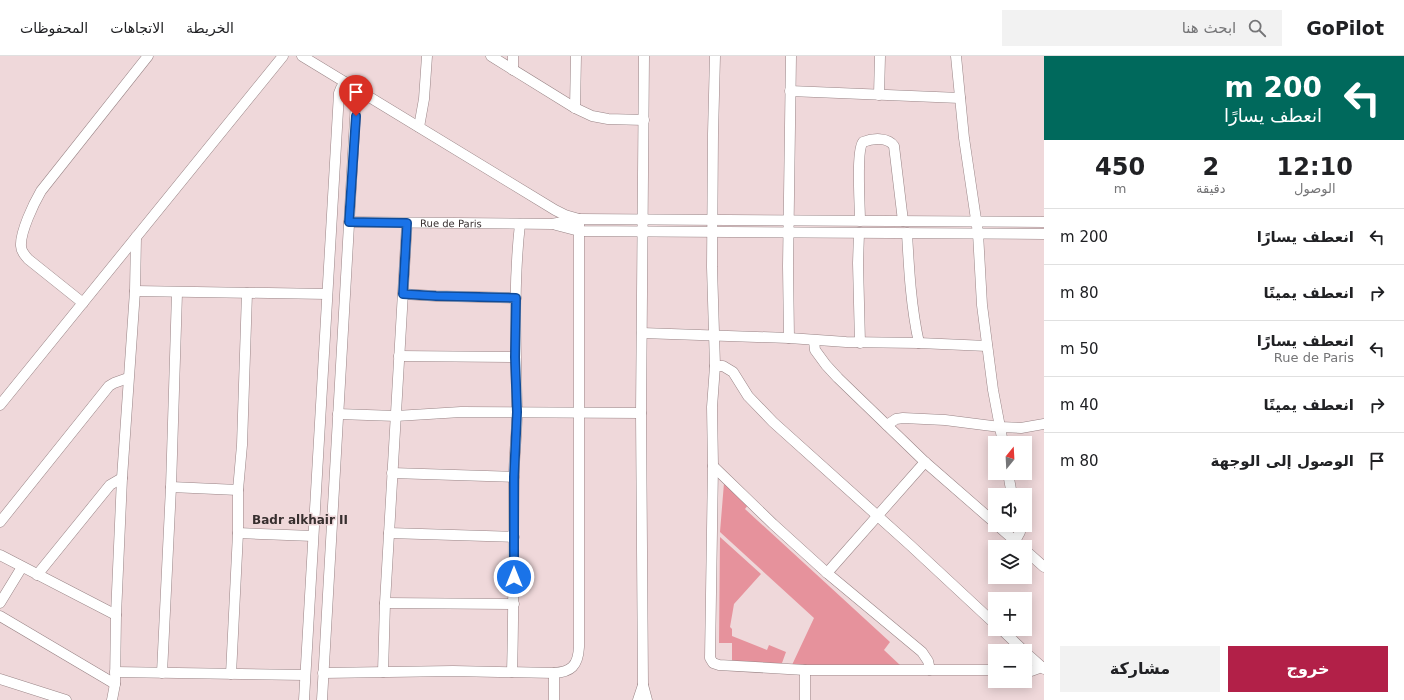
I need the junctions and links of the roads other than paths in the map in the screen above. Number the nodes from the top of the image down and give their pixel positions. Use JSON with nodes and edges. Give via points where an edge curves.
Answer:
{"nodes":[{"id":1,"x":148,"y":56,"type":"edge"},
{"id":2,"x":283,"y":56,"type":"edge"},
{"id":3,"x":302,"y":56,"type":"edge"},
{"id":4,"x":427,"y":56,"type":"edge"},
{"id":5,"x":490,"y":56,"type":"edge"},
{"id":6,"x":514,"y":56,"type":"edge"},
{"id":7,"x":576,"y":56,"type":"edge"},
{"id":8,"x":644,"y":56,"type":"edge"},
{"id":9,"x":715,"y":56,"type":"edge"},
{"id":10,"x":791,"y":56,"type":"edge"},
{"id":11,"x":880,"y":56,"type":"edge"},
{"id":12,"x":956,"y":56,"type":"edge"},
{"id":13,"x":513,"y":70,"type":"junction"},
{"id":14,"x":345,"y":82,"type":"junction"},
{"id":15,"x":790,"y":91,"type":"junction"},
{"id":16,"x":361,"y":92,"type":"junction"},
{"id":17,"x":879,"y":95,"type":"junction"},
{"id":18,"x":960,"y":98,"type":"junction"},
{"id":19,"x":575,"y":108,"type":"junction"},
{"id":20,"x":644,"y":120,"type":"junction"},
{"id":21,"x":419,"y":127,"type":"junction"},
{"id":22,"x":579,"y":219,"type":"junction"},
{"id":23,"x":643,"y":219,"type":"junction"},
{"id":24,"x":713,"y":220,"type":"junction"},
{"id":25,"x":789,"y":220,"type":"junction"},
{"id":26,"x":860,"y":221,"type":"junction"},
{"id":27,"x":903,"y":221,"type":"junction"},
{"id":28,"x":976,"y":221,"type":"junction"},
{"id":29,"x":349,"y":222,"type":"junction"},
{"id":30,"x":1044,"y":222,"type":"edge"},
{"id":31,"x":407,"y":223,"type":"junction"},
{"id":32,"x":520,"y":224,"type":"junction"},
{"id":33,"x":552,"y":224,"type":"junction"},
{"id":34,"x":579,"y":231,"type":"junction"},
{"id":35,"x":643,"y":232,"type":"junction"},
{"id":36,"x":713,"y":232,"type":"junction"},
{"id":37,"x":789,"y":232,"type":"junction"},
{"id":38,"x":859,"y":233,"type":"junction"},
{"id":39,"x":908,"y":233,"type":"junction"},
{"id":40,"x":978,"y":233,"type":"junction"},
{"id":41,"x":1044,"y":234,"type":"edge"},
{"id":42,"x":136,"y":237,"type":"junction"},
{"id":43,"x":135,"y":291,"type":"junction"},
{"id":44,"x":177,"y":293,"type":"junction"},
{"id":45,"x":247,"y":293,"type":"junction"},
{"id":46,"x":327,"y":294,"type":"junction"},
{"id":47,"x":403,"y":294,"type":"junction"},
{"id":48,"x":516,"y":298,"type":"junction"},
{"id":49,"x":83,"y":303,"type":"junction"},
{"id":50,"x":642,"y":333,"type":"junction"},
{"id":51,"x":714,"y":335,"type":"junction"},
{"id":52,"x":789,"y":338,"type":"junction"},
{"id":53,"x":814,"y":341,"type":"junction"},
{"id":54,"x":860,"y":343,"type":"junction"},
{"id":55,"x":919,"y":343,"type":"junction"},
{"id":56,"x":988,"y":346,"type":"junction"},
{"id":57,"x":399,"y":356,"type":"junction"},
{"id":58,"x":515,"y":357,"type":"junction"},
{"id":59,"x":715,"y":366,"type":"junction"},
{"id":60,"x":128,"y":378,"type":"junction"},
{"id":61,"x":0,"y":405,"type":"edge"},
{"id":62,"x":517,"y":412,"type":"junction"},
{"id":63,"x":578,"y":413,"type":"junction"},
{"id":64,"x":641,"y":413,"type":"junction"},
{"id":65,"x":338,"y":414,"type":"junction"},
{"id":66,"x":396,"y":416,"type":"junction"},
{"id":67,"x":1044,"y":424,"type":"edge"},
{"id":68,"x":887,"y":425,"type":"junction"},
{"id":69,"x":1000,"y":427,"type":"junction"},
{"id":70,"x":1002,"y":436,"type":"edge"},
{"id":71,"x":925,"y":462,"type":"junction"},
{"id":72,"x":713,"y":466,"type":"junction"},
{"id":73,"x":392,"y":473,"type":"junction"},
{"id":74,"x":514,"y":477,"type":"junction"},
{"id":75,"x":122,"y":478,"type":"junction"},
{"id":76,"x":171,"y":487,"type":"junction"},
{"id":77,"x":238,"y":490,"type":"junction"},
{"id":78,"x":877,"y":516,"type":"junction"},
{"id":79,"x":988,"y":517,"type":"edge"},
{"id":80,"x":0,"y":522,"type":"edge"},
{"id":81,"x":1005,"y":532,"type":"edge"},
{"id":82,"x":238,"y":533,"type":"junction"},
{"id":83,"x":389,"y":533,"type":"junction"},
{"id":84,"x":313,"y":536,"type":"junction"},
{"id":85,"x":514,"y":537,"type":"junction"},
{"id":86,"x":1014,"y":540,"type":"edge"},
{"id":87,"x":0,"y":555,"type":"edge"},
{"id":88,"x":1032,"y":556,"type":"edge"},
{"id":89,"x":22,"y":567,"type":"junction"},
{"id":90,"x":1044,"y":567,"type":"edge"},
{"id":91,"x":827,"y":573,"type":"junction"},
{"id":92,"x":37,"y":575,"type":"junction"},
{"id":93,"x":0,"y":603,"type":"edge"},
{"id":94,"x":385,"y":603,"type":"junction"},
{"id":95,"x":514,"y":604,"type":"junction"},
{"id":96,"x":116,"y":615,"type":"junction"},
{"id":97,"x":0,"y":616,"type":"edge"},
{"id":98,"x":988,"y":617,"type":"edge"},
{"id":99,"x":1009,"y":636,"type":"edge"},
{"id":100,"x":1017,"y":644,"type":"edge"},
{"id":101,"x":1032,"y":658,"type":"edge"},
{"id":102,"x":1043,"y":668,"type":"edge"},
{"id":103,"x":805,"y":670,"type":"junction"},
{"id":104,"x":930,"y":670,"type":"junction"},
{"id":105,"x":988,"y":670,"type":"edge"},
{"id":106,"x":1032,"y":671,"type":"edge"},
{"id":107,"x":115,"y":672,"type":"junction"},
{"id":108,"x":383,"y":672,"type":"junction"},
{"id":109,"x":512,"y":672,"type":"junction"},
{"id":110,"x":162,"y":673,"type":"junction"},
{"id":111,"x":323,"y":673,"type":"junction"},
{"id":112,"x":554,"y":673,"type":"junction"},
{"id":113,"x":231,"y":674,"type":"junction"},
{"id":114,"x":305,"y":675,"type":"junction"},
{"id":115,"x":0,"y":679,"type":"edge"},
{"id":116,"x":115,"y":684,"type":"junction"},
{"id":117,"x":643,"y":685,"type":"junction"},
{"id":118,"x":66,"y":700,"type":"edge"},
{"id":119,"x":112,"y":700,"type":"edge"},
{"id":120,"x":304,"y":700,"type":"edge"},
{"id":121,"x":322,"y":700,"type":"edge"},
{"id":122,"x":554,"y":700,"type":"edge"},
{"id":123,"x":638,"y":700,"type":"edge"},
{"id":124,"x":647,"y":700,"type":"edge"},
{"id":125,"x":805,"y":700,"type":"edge"}],
"edges":[{"from":1,"to":49,"type":"street","via":[[41,191],[31,210],[21,240],[22,253]]},
{"from":2,"to":42,"type":"street"},
{"from":3,"to":14,"type":"street"},
{"from":4,"to":21,"type":"street"},
{"from":5,"to":13,"type":"street"},
{"from":6,"to":13,"type":"street"},
{"from":7,"to":19,"type":"street"},
{"from":8,"to":20,"type":"street"},
{"from":9,"to":24,"type":"street"},
{"from":10,"to":15,"type":"street"},
{"from":11,"to":17,"type":"street"},
{"from":12,"to":18,"type":"street"},
{"from":13,"to":19,"type":"street"},
{"from":14,"to":16,"type":"street"},
{"from":14,"to":46,"type":"street","via":[[339,93]]},
{"from":15,"to":17,"type":"street"},
{"from":15,"to":25,"type":"street"},
{"from":16,"to":21,"type":"street"},
{"from":16,"to":29,"type":"street","via":[[356,101]]},
{"from":17,"to":18,"type":"street"},
{"from":18,"to":28,"type":"street"},
{"from":19,"to":20,"type":"street","via":[[592,116],[608,119]]},
{"from":20,"to":23,"type":"street"},
{"from":21,"to":22,"type":"street","via":[[555,210]]},
{"from":22,"to":23,"type":"street"},
{"from":22,"to":33,"type":"street"},
{"from":22,"to":34,"type":"street"},
{"from":23,"to":24,"type":"street"},
{"from":23,"to":35,"type":"street"},
{"from":24,"to":25,"type":"street"},
{"from":24,"to":36,"type":"street"},
{"from":25,"to":26,"type":"street"},
{"from":25,"to":37,"type":"street"},
{"from":26,"to":27,"type":"street"},
{"from":26,"to":27,"type":"street","via":[[861,146],[866,140],[880,140],[890,142],[894,146]]},
{"from":27,"to":28,"type":"street"},
{"from":28,"to":30,"type":"street"},
{"from":28,"to":40,"type":"street"},
{"from":29,"to":31,"type":"street","name":"Rue de Paris"},
{"from":29,"to":65,"type":"street"},
{"from":31,"to":32,"type":"street","name":"Rue de Paris"},
{"from":31,"to":47,"type":"street"},
{"from":32,"to":33,"type":"street","name":"Rue de Paris"},
{"from":32,"to":48,"type":"street","via":[[516,254]]},
{"from":33,"to":34,"type":"street"},
{"from":34,"to":35,"type":"street"},
{"from":34,"to":63,"type":"street"},
{"from":35,"to":36,"type":"street"},
{"from":35,"to":50,"type":"street"},
{"from":36,"to":37,"type":"street"},
{"from":36,"to":51,"type":"street"},
{"from":37,"to":38,"type":"street"},
{"from":37,"to":52,"type":"street"},
{"from":38,"to":39,"type":"street"},
{"from":38,"to":54,"type":"street"},
{"from":39,"to":40,"type":"street"},
{"from":39,"to":55,"type":"street","via":[[910,282]]},
{"from":40,"to":41,"type":"street"},
{"from":40,"to":56,"type":"street","via":[[982,305]]},
{"from":42,"to":43,"type":"street"},
{"from":42,"to":49,"type":"street"},
{"from":43,"to":44,"type":"street"},
{"from":43,"to":60,"type":"street"},
{"from":44,"to":45,"type":"street"},
{"from":44,"to":76,"type":"street"},
{"from":45,"to":46,"type":"street"},
{"from":45,"to":77,"type":"street"},
{"from":46,"to":84,"type":"street"},
{"from":47,"to":48,"type":"street"},
{"from":47,"to":57,"type":"street"},
{"from":48,"to":58,"type":"street"},
{"from":49,"to":61,"type":"street"},
{"from":50,"to":51,"type":"street"},
{"from":50,"to":64,"type":"street"},
{"from":51,"to":52,"type":"street"},
{"from":51,"to":59,"type":"street"},
{"from":52,"to":53,"type":"street"},
{"from":53,"to":54,"type":"street"},
{"from":53,"to":68,"type":"street","via":[[814,350],[826,365]]},
{"from":54,"to":55,"type":"street"},
{"from":55,"to":56,"type":"street"},
{"from":56,"to":69,"type":"street"},
{"from":57,"to":58,"type":"street"},
{"from":57,"to":66,"type":"street"},
{"from":58,"to":62,"type":"street"},
{"from":59,"to":72,"type":"street","via":[[712,407]]},
{"from":59,"to":78,"type":"street","via":[[723,366],[733,372],[748,396],[762,411]]},
{"from":60,"to":75,"type":"street"},
{"from":60,"to":80,"type":"street","via":[[109,386]]},
{"from":62,"to":63,"type":"street"},
{"from":62,"to":66,"type":"street"},
{"from":62,"to":74,"type":"street"},
{"from":63,"to":64,"type":"street"},
{"from":63,"to":112,"type":"street","via":[[579,653],[572,667],[566,672]]},
{"from":64,"to":117,"type":"street"},
{"from":65,"to":66,"type":"street"},
{"from":65,"to":111,"type":"street"},
{"from":66,"to":73,"type":"street"},
{"from":67,"to":69,"type":"street","via":[[1021,428]]},
{"from":68,"to":69,"type":"street","via":[[896,418],[903,418]]},
{"from":68,"to":71,"type":"street"},
{"from":69,"to":70,"type":"street"},
{"from":71,"to":78,"type":"street"},
{"from":71,"to":79,"type":"street"},
{"from":72,"to":91,"type":"street"},
{"from":72,"to":103,"type":"street","via":[[710,658],[713,663],[719,665]]},
{"from":73,"to":74,"type":"street"},
{"from":73,"to":83,"type":"street"},
{"from":74,"to":85,"type":"street"},
{"from":75,"to":92,"type":"street","via":[[110,486]]},
{"from":75,"to":96,"type":"street"},
{"from":76,"to":77,"type":"street"},
{"from":76,"to":110,"type":"street"},
{"from":77,"to":82,"type":"street"},
{"from":78,"to":91,"type":"street"},
{"from":78,"to":98,"type":"street"},
{"from":81,"to":86,"type":"street"},
{"from":82,"to":84,"type":"street"},
{"from":82,"to":113,"type":"street"},
{"from":83,"to":85,"type":"street"},
{"from":83,"to":94,"type":"street"},
{"from":84,"to":114,"type":"street"},
{"from":85,"to":95,"type":"street"},
{"from":87,"to":89,"type":"street"},
{"from":88,"to":90,"type":"street"},
{"from":89,"to":92,"type":"street"},
{"from":89,"to":93,"type":"street"},
{"from":91,"to":104,"type":"street","via":[[922,652]]},
{"from":92,"to":96,"type":"street"},
{"from":94,"to":95,"type":"street"},
{"from":94,"to":108,"type":"street"},
{"from":95,"to":109,"type":"street"},
{"from":96,"to":107,"type":"street"},
{"from":97,"to":116,"type":"street"},
{"from":99,"to":100,"type":"street"},
{"from":101,"to":102,"type":"street"},
{"from":102,"to":106,"type":"street"},
{"from":103,"to":104,"type":"street"},
{"from":103,"to":125,"type":"street"},
{"from":104,"to":105,"type":"street"},
{"from":107,"to":110,"type":"street"},
{"from":107,"to":116,"type":"street"},
{"from":108,"to":109,"type":"street"},
{"from":108,"to":111,"type":"street"},
{"from":109,"to":112,"type":"street"},
{"from":110,"to":113,"type":"street"},
{"from":111,"to":121,"type":"street"},
{"from":112,"to":122,"type":"street"},
{"from":113,"to":114,"type":"street"},
{"from":114,"to":120,"type":"street"},
{"from":115,"to":118,"type":"street"},
{"from":116,"to":119,"type":"street"},
{"from":117,"to":123,"type":"street"},
{"from":117,"to":124,"type":"street"}]}
